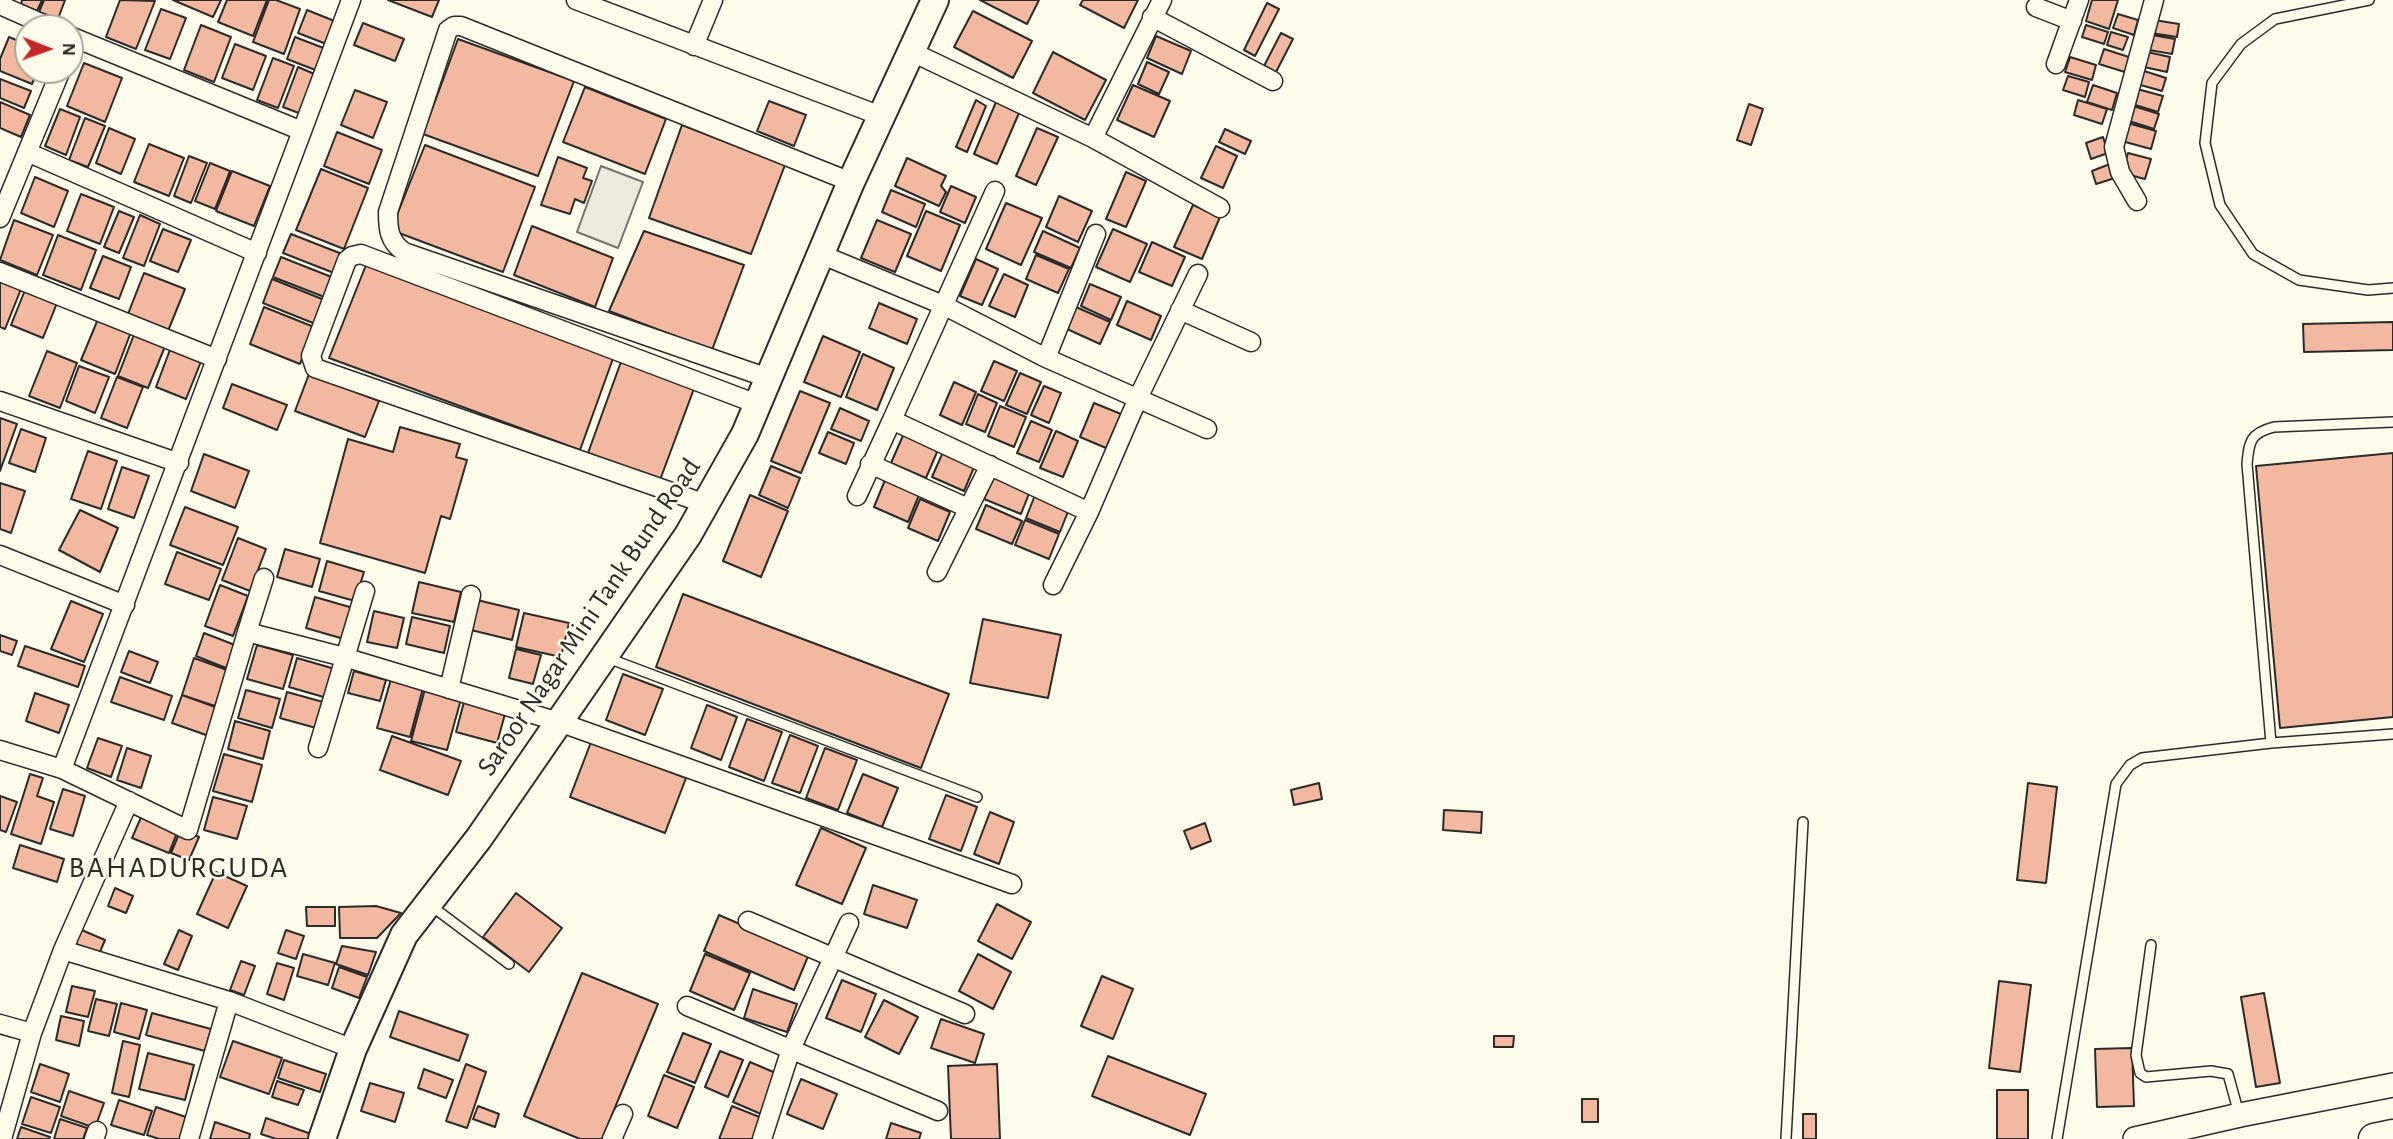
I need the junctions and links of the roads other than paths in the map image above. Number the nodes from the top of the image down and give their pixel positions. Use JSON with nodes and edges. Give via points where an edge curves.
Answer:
{"nodes":[{"id":1,"x":576,"y":0,"type":"edge"},
{"id":2,"x":713,"y":0,"type":"edge"},
{"id":3,"x":935,"y":0,"type":"edge"},
{"id":4,"x":1162,"y":0,"type":"edge"},
{"id":5,"x":2079,"y":0,"type":"edge"},
{"id":6,"x":2154,"y":0,"type":"edge"},
{"id":7,"x":2369,"y":0,"type":"edge"},
{"id":8,"x":344,"y":2,"type":"edge"},
{"id":9,"x":0,"y":5,"type":"edge"},
{"id":10,"x":2036,"y":7,"type":"dead end"},
{"id":11,"x":20,"y":14,"type":"edge"},
{"id":12,"x":1152,"y":17,"type":"junction"},
{"id":13,"x":2072,"y":21,"type":"junction"},
{"id":14,"x":84,"y":46,"type":"edge"},
{"id":15,"x":694,"y":47,"type":"junction"},
{"id":16,"x":912,"y":52,"type":"junction"},
{"id":17,"x":2056,"y":64,"type":"dead end"},
{"id":18,"x":1273,"y":81,"type":"dead end"},
{"id":19,"x":55,"y":84,"type":"edge"},
{"id":20,"x":881,"y":116,"type":"junction"},
{"id":21,"x":302,"y":131,"type":"junction"},
{"id":22,"x":1093,"y":138,"type":"junction"},
{"id":23,"x":27,"y":152,"type":"junction"},
{"id":24,"x":851,"y":182,"type":"junction"},
{"id":25,"x":995,"y":191,"type":"dead end"},
{"id":26,"x":2137,"y":201,"type":"dead end"},
{"id":27,"x":1220,"y":208,"type":"dead end"},
{"id":28,"x":0,"y":218,"type":"edge"},
{"id":29,"x":1096,"y":234,"type":"dead end"},
{"id":30,"x":257,"y":253,"type":"junction"},
{"id":31,"x":820,"y":254,"type":"junction"},
{"id":32,"x":0,"y":272,"type":"edge"},
{"id":33,"x":1198,"y":274,"type":"dead end"},
{"id":34,"x":2393,"y":288,"type":"edge"},
{"id":35,"x":943,"y":305,"type":"junction"},
{"id":36,"x":1181,"y":310,"type":"junction"},
{"id":37,"x":1251,"y":342,"type":"dead end"},
{"id":38,"x":1046,"y":358,"type":"junction"},
{"id":39,"x":217,"y":359,"type":"junction"},
{"id":40,"x":768,"y":378,"type":"junction"},
{"id":41,"x":1138,"y":398,"type":"junction"},
{"id":42,"x":0,"y":401,"type":"edge"},
{"id":43,"x":757,"y":404,"type":"junction"},
{"id":44,"x":892,"y":420,"type":"junction"},
{"id":45,"x":2393,"y":422,"type":"edge"},
{"id":46,"x":1207,"y":429,"type":"dead end"},
{"id":47,"x":179,"y":463,"type":"junction"},
{"id":48,"x":870,"y":464,"type":"junction"},
{"id":49,"x":990,"y":464,"type":"junction"},
{"id":50,"x":857,"y":496,"type":"dead end"},
{"id":51,"x":706,"y":504,"type":"junction"},
{"id":52,"x":968,"y":508,"type":"junction"},
{"id":53,"x":1089,"y":512,"type":"junction"},
{"id":54,"x":0,"y":555,"type":"edge"},
{"id":55,"x":937,"y":572,"type":"dead end"},
{"id":56,"x":264,"y":578,"type":"dead end"},
{"id":57,"x":1054,"y":585,"type":"dead end"},
{"id":58,"x":365,"y":591,"type":"dead end"},
{"id":59,"x":471,"y":595,"type":"dead end"},
{"id":60,"x":125,"y":606,"type":"junction"},
{"id":61,"x":247,"y":632,"type":"junction"},
{"id":62,"x":344,"y":657,"type":"junction"},
{"id":63,"x":604,"y":657,"type":"junction"},
{"id":64,"x":449,"y":689,"type":"junction"},
{"id":65,"x":559,"y":722,"type":"junction"},
{"id":66,"x":2393,"y":734,"type":"edge"},
{"id":67,"x":2271,"y":743,"type":"junction"},
{"id":68,"x":318,"y":748,"type":"dead end"},
{"id":69,"x":1,"y":752,"type":"edge"},
{"id":70,"x":62,"y":769,"type":"junction"},
{"id":71,"x":977,"y":797,"type":"dead end"},
{"id":72,"x":129,"y":802,"type":"junction"},
{"id":73,"x":1804,"y":822,"type":"dead end"},
{"id":74,"x":1012,"y":884,"type":"dead end"},
{"id":75,"x":428,"y":904,"type":"junction"},
{"id":76,"x":748,"y":921,"type":"dead end"},
{"id":77,"x":849,"y":923,"type":"dead end"},
{"id":78,"x":2151,"y":945,"type":"dead end"},
{"id":79,"x":63,"y":950,"type":"junction"},
{"id":80,"x":834,"y":957,"type":"junction"},
{"id":81,"x":509,"y":964,"type":"dead end"},
{"id":82,"x":229,"y":1001,"type":"junction"},
{"id":83,"x":687,"y":1006,"type":"dead end"},
{"id":84,"x":965,"y":1014,"type":"dead end"},
{"id":85,"x":0,"y":1024,"type":"edge"},
{"id":86,"x":32,"y":1033,"type":"junction"},
{"id":87,"x":353,"y":1049,"type":"junction"},
{"id":88,"x":791,"y":1049,"type":"junction"},
{"id":89,"x":2393,"y":1085,"type":"edge"},
{"id":90,"x":938,"y":1111,"type":"dead end"},
{"id":91,"x":623,"y":1114,"type":"dead end"},
{"id":92,"x":2240,"y":1115,"type":"junction"},
{"id":93,"x":2393,"y":1135,"type":"edge"},
{"id":94,"x":2,"y":1139,"type":"edge"},
{"id":95,"x":189,"y":1139,"type":"edge"},
{"id":96,"x":322,"y":1139,"type":"edge"},
{"id":97,"x":612,"y":1139,"type":"edge"},
{"id":98,"x":762,"y":1139,"type":"edge"},
{"id":99,"x":1786,"y":1139,"type":"edge"},
{"id":100,"x":2057,"y":1139,"type":"edge"},
{"id":101,"x":2135,"y":1139,"type":"edge"},
{"id":102,"x":2374,"y":1139,"type":"edge"}],
"edges":[{"from":1,"to":15,"type":"street"},
{"from":2,"to":15,"type":"street"},
{"from":3,"to":16,"type":"main road","name":"Saroor Nagar Mini Tank Bund Road"},
{"from":4,"to":12,"type":"street"},
{"from":5,"to":13,"type":"street"},
{"from":6,"to":26,"type":"street","via":[[2114,147],[2120,172]]},
{"from":7,"to":34,"type":"lane","via":[[2275,19],[2241,44],[2212,83],[2205,143],[2220,205],[2253,254],[2299,280],[2368,290]]},
{"from":8,"to":21,"type":"street"},
{"from":9,"to":11,"type":"street"},
{"from":10,"to":13,"type":"street"},
{"from":12,"to":18,"type":"street"},
{"from":12,"to":22,"type":"street"},
{"from":13,"to":17,"type":"street"},
{"from":14,"to":21,"type":"street"},
{"from":15,"to":20,"type":"street"},
{"from":16,"to":20,"type":"main road","name":"Saroor Nagar Mini Tank Bund Road"},
{"from":16,"to":22,"type":"street"},
{"from":19,"to":23,"type":"street"},
{"from":20,"to":24,"type":"main road","name":"Saroor Nagar Mini Tank Bund Road"},
{"from":21,"to":30,"type":"street"},
{"from":22,"to":27,"type":"street"},
{"from":23,"to":28,"type":"street"},
{"from":23,"to":30,"type":"street"},
{"from":24,"to":31,"type":"main road","name":"Saroor Nagar Mini Tank Bund Road"},
{"from":24,"to":40,"type":"street","via":[[461,26],[449,30],[388,212],[388,232],[395,245],[404,252]]},
{"from":25,"to":35,"type":"street"},
{"from":29,"to":38,"type":"street"},
{"from":30,"to":39,"type":"street"},
{"from":31,"to":35,"type":"street"},
{"from":31,"to":40,"type":"main road","name":"Saroor Nagar Mini Tank Bund Road"},
{"from":32,"to":39,"type":"street"},
{"from":33,"to":36,"type":"street"},
{"from":35,"to":38,"type":"street"},
{"from":35,"to":44,"type":"street"},
{"from":36,"to":37,"type":"street"},
{"from":36,"to":41,"type":"street"},
{"from":38,"to":41,"type":"street"},
{"from":39,"to":47,"type":"street"},
{"from":40,"to":43,"type":"main road","name":"Saroor Nagar Mini Tank Bund Road"},
{"from":41,"to":46,"type":"street"},
{"from":41,"to":53,"type":"street"},
{"from":42,"to":47,"type":"street"},
{"from":43,"to":51,"type":"main road","name":"Saroor Nagar Mini Tank Bund Road"},
{"from":43,"to":51,"type":"street","via":[[361,254],[347,260],[311,356],[315,368]]},
{"from":44,"to":48,"type":"street"},
{"from":44,"to":49,"type":"street"},
{"from":45,"to":67,"type":"lane","via":[[2274,427],[2255,435],[2249,444]]},
{"from":47,"to":60,"type":"street"},
{"from":48,"to":50,"type":"street"},
{"from":48,"to":52,"type":"street"},
{"from":49,"to":52,"type":"street"},
{"from":49,"to":53,"type":"street"},
{"from":51,"to":63,"type":"main road","name":"Saroor Nagar Mini Tank Bund Road"},
{"from":52,"to":55,"type":"street"},
{"from":53,"to":57,"type":"street"},
{"from":54,"to":60,"type":"street"},
{"from":56,"to":61,"type":"street"},
{"from":58,"to":62,"type":"street"},
{"from":59,"to":64,"type":"street"},
{"from":60,"to":70,"type":"street"},
{"from":61,"to":62,"type":"street"},
{"from":61,"to":72,"type":"street","via":[[188,830]]},
{"from":62,"to":64,"type":"street"},
{"from":62,"to":68,"type":"street"},
{"from":63,"to":65,"type":"main road","name":"Saroor Nagar Mini Tank Bund Road"},
{"from":63,"to":71,"type":"lane"},
{"from":64,"to":65,"type":"street"},
{"from":65,"to":74,"type":"street"},
{"from":65,"to":75,"type":"main road","name":"Saroor Nagar Mini Tank Bund Road"},
{"from":66,"to":67,"type":"lane"},
{"from":67,"to":100,"type":"lane","via":[[2142,758],[2130,765],[2116,784]]},
{"from":69,"to":70,"type":"street"},
{"from":70,"to":72,"type":"street"},
{"from":72,"to":79,"type":"street"},
{"from":73,"to":99,"type":"lane"},
{"from":75,"to":81,"type":"lane"},
{"from":75,"to":87,"type":"main road","name":"Saroor Nagar Mini Tank Bund Road","via":[[404,936]]},
{"from":76,"to":80,"type":"street"},
{"from":77,"to":80,"type":"street"},
{"from":78,"to":92,"type":"lane","via":[[2136,1055],[2140,1073],[2146,1077],[2211,1071],[2228,1074]]},
{"from":79,"to":82,"type":"street"},
{"from":79,"to":86,"type":"street"},
{"from":80,"to":84,"type":"street"},
{"from":80,"to":88,"type":"street"},
{"from":82,"to":87,"type":"street"},
{"from":82,"to":95,"type":"street"},
{"from":83,"to":88,"type":"street"},
{"from":85,"to":86,"type":"street"},
{"from":86,"to":94,"type":"street"},
{"from":87,"to":96,"type":"main road","name":"Saroor Nagar Mini Tank Bund Road"},
{"from":88,"to":90,"type":"street"},
{"from":88,"to":98,"type":"street"},
{"from":89,"to":92,"type":"street"},
{"from":91,"to":97,"type":"street"},
{"from":92,"to":101,"type":"street"},
{"from":93,"to":102,"type":"highway"}]}
